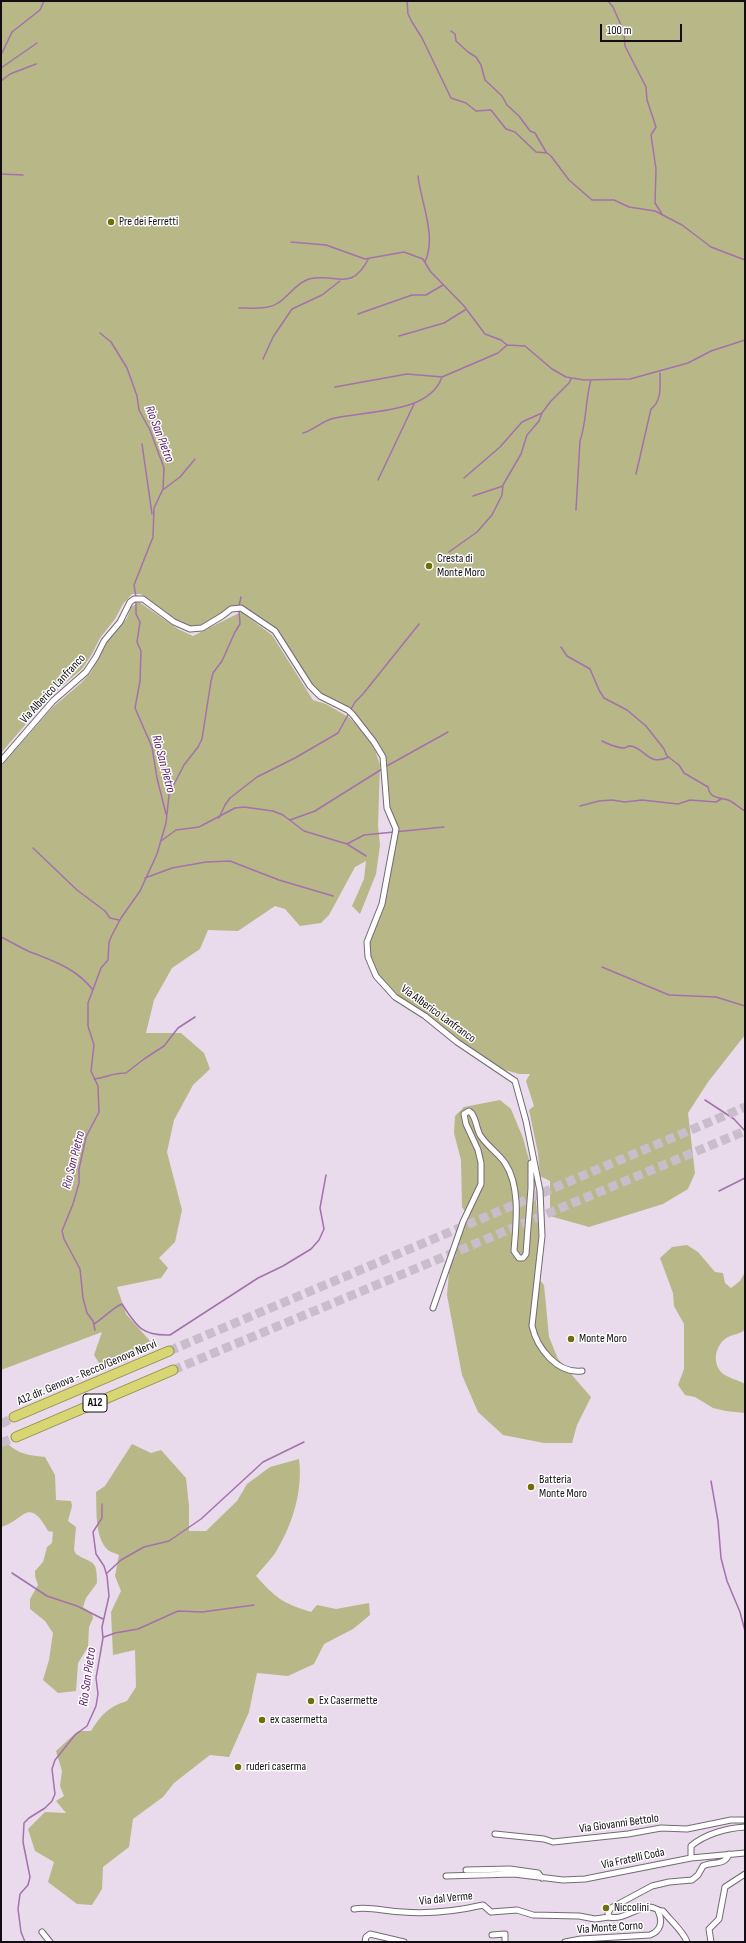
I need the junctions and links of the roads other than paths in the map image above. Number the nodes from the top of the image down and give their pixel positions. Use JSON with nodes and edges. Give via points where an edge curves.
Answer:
{"nodes":[{"id":1,"x":1,"y":761,"type":"edge"},
{"id":2,"x":531,"y":1150,"type":"junction"},
{"id":3,"x":433,"y":1308,"type":"dead end"},
{"id":4,"x":169,"y":1351,"type":"tunnel mouth"},
{"id":5,"x":173,"y":1370,"type":"tunnel mouth"},
{"id":6,"x":582,"y":1370,"type":"dead end"},
{"id":7,"x":14,"y":1417,"type":"tunnel mouth"},
{"id":8,"x":16,"y":1437,"type":"tunnel mouth"},
{"id":9,"x":745,"y":1820,"type":"edge"},
{"id":10,"x":745,"y":1827,"type":"edge"},
{"id":11,"x":495,"y":1834,"type":"dead end"},
{"id":12,"x":745,"y":1853,"type":"edge"},
{"id":13,"x":729,"y":1854,"type":"junction"},
{"id":14,"x":691,"y":1858,"type":"junction"},
{"id":15,"x":466,"y":1870,"type":"dead end"},
{"id":16,"x":745,"y":1874,"type":"edge"},
{"id":17,"x":446,"y":1876,"type":"dead end"},
{"id":18,"x":542,"y":1878,"type":"junction"},
{"id":19,"x":354,"y":1909,"type":"dead end"},
{"id":20,"x":658,"y":1911,"type":"junction"},
{"id":21,"x":609,"y":1916,"type":"junction"},
{"id":22,"x":42,"y":1932,"type":"dead end"},
{"id":23,"x":492,"y":1935,"type":"dead end"},
{"id":24,"x":581,"y":1941,"type":"edge"},
{"id":25,"x":50,"y":1942,"type":"edge"},
{"id":26,"x":365,"y":1942,"type":"edge"},
{"id":27,"x":404,"y":1942,"type":"edge"},
{"id":28,"x":505,"y":1942,"type":"edge"},
{"id":29,"x":565,"y":1942,"type":"edge"},
{"id":30,"x":687,"y":1942,"type":"edge"},
{"id":31,"x":711,"y":1942,"type":"edge"}],
"edges":[{"from":1,"to":2,"type":"street","name":"Via Alberico Lanfranco","via":[[53,701],[86,672],[134,599],[140,598],[190,630],[202,628],[232,609],[238,608],[275,631],[310,686],[320,696],[348,710],[383,757],[387,808],[396,829],[382,904],[367,942],[368,957],[376,976],[395,997],[515,1081]]},
{"from":2,"to":3,"type":"street","via":[[527,1243],[525,1256],[518,1258],[514,1251],[517,1207],[507,1168],[481,1136],[473,1114],[469,1111],[464,1114],[463,1118],[479,1157],[481,1184],[463,1222]]},
{"from":2,"to":6,"type":"street","via":[[540,1191],[542,1236],[532,1326],[535,1340],[549,1358],[564,1369],[575,1372]]},
{"from":4,"to":7,"type":"highway","name":"A12 dir. Genova - Recco/Genova Nervi","number":"A12"},
{"from":5,"to":8,"type":"highway","number":"A12"},
{"from":9,"to":11,"type":"street","name":"Via Giovanni Bettolo","via":[[719,1822],[687,1829],[661,1828],[553,1842]]},
{"from":10,"to":14,"type":"street","via":[[730,1829],[700,1840],[691,1846]]},
{"from":12,"to":13,"type":"street"},
{"from":13,"to":14,"type":"street","name":"Via Fratelli Coda"},
{"from":13,"to":21,"type":"street","via":[[723,1862],[704,1866],[692,1880],[652,1886],[611,1908]]},
{"from":14,"to":18,"type":"street","name":"Via Fratelli Coda","via":[[586,1879]]},
{"from":15,"to":18,"type":"street","name":"Via Fratelli Coda","via":[[510,1869],[538,1873]]},
{"from":16,"to":31,"type":"street","via":[[725,1887],[719,1919],[709,1929]]},
{"from":17,"to":18,"type":"street","name":"Via Fratelli Coda","via":[[514,1874]]},
{"from":19,"to":21,"type":"street","name":"Via dal Verme","via":[[367,1907],[380,1911],[417,1912],[464,1909],[482,1905],[492,1912],[517,1910],[533,1915],[595,1919]]},
{"from":20,"to":21,"type":"street","name":"Via dal Verme","via":[[648,1907],[620,1917]]},
{"from":20,"to":24,"type":"street","name":"Via Monte Corno","via":[[660,1924],[658,1932],[654,1934]]},
{"from":20,"to":30,"type":"street","via":[[663,1911],[684,1934]]},
{"from":22,"to":25,"type":"street"},
{"from":23,"to":28,"type":"street","via":[[505,1934]]},
{"from":24,"to":29,"type":"street","name":"Via Monte Corno"},
{"from":26,"to":27,"type":"street","via":[[370,1934]]}]}
